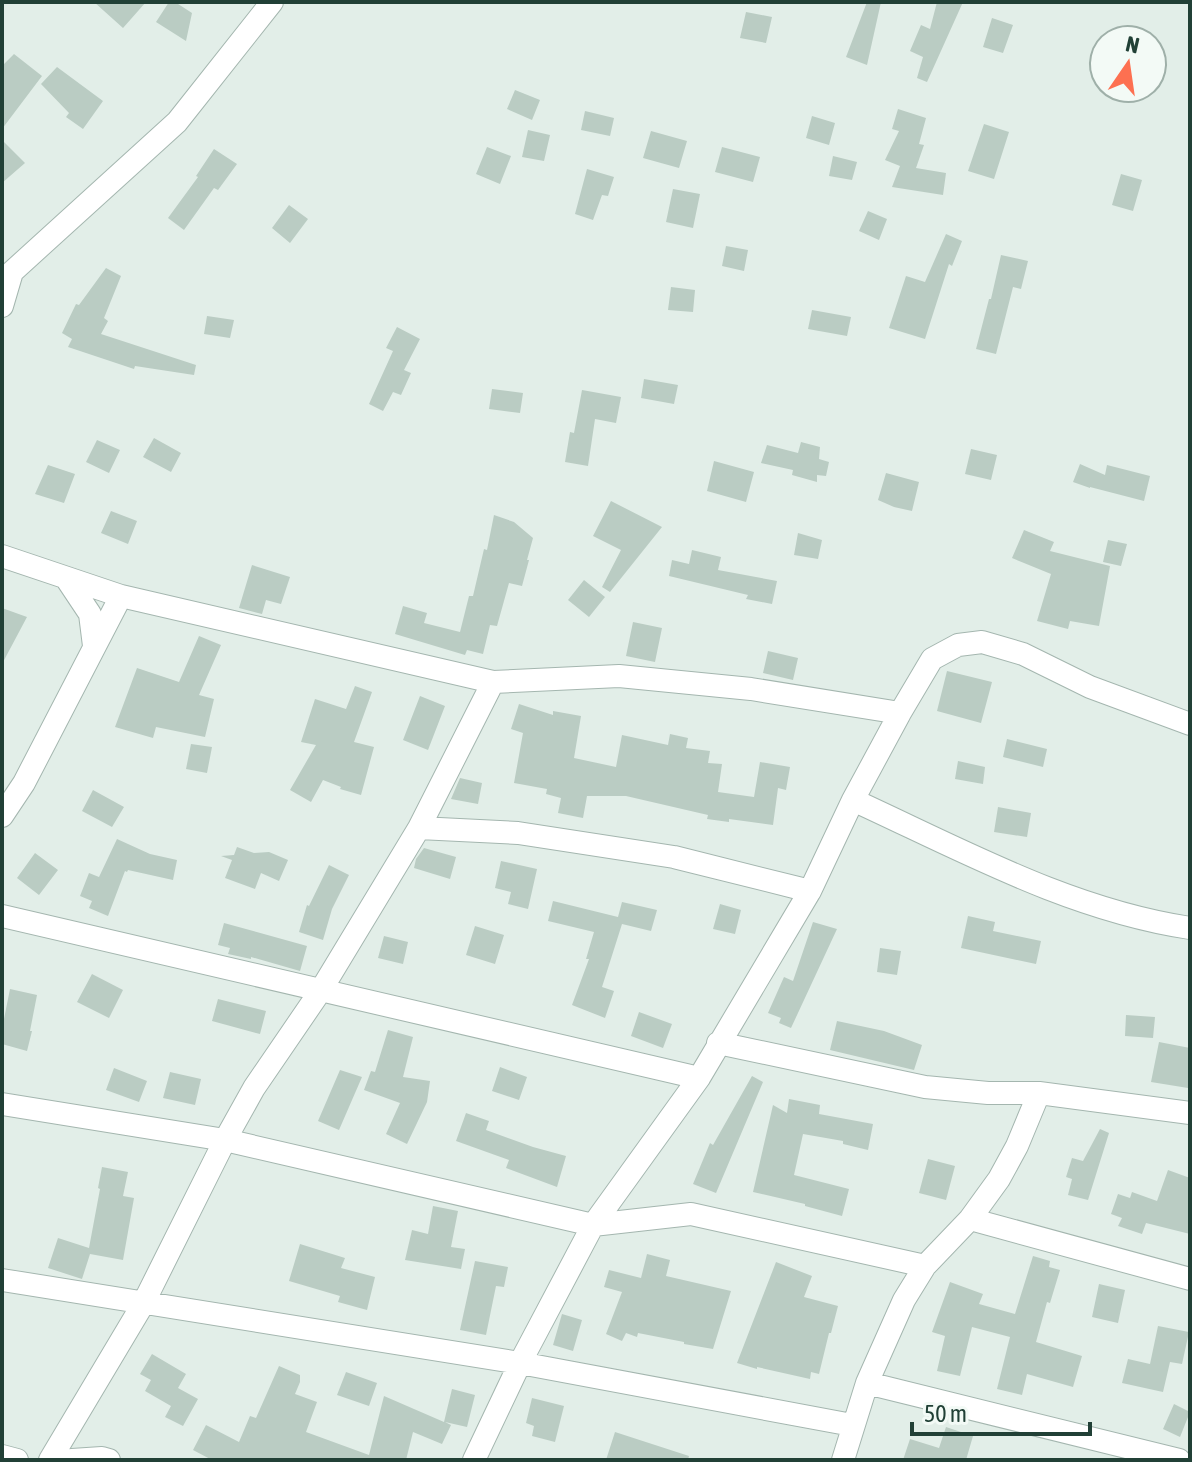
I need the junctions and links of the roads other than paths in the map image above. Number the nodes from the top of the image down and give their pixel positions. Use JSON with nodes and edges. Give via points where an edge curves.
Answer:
{"nodes":[{"id":1,"x":272,"y":2,"type":"edge"},
{"id":2,"x":7,"y":277,"type":"edge"},
{"id":3,"x":2,"y":306,"type":"edge"},
{"id":4,"x":2,"y":556,"type":"edge"},
{"id":5,"x":66,"y":578,"type":"junction"},
{"id":6,"x":121,"y":596,"type":"junction"},
{"id":7,"x":94,"y":646,"type":"junction"},
{"id":8,"x":493,"y":682,"type":"junction"},
{"id":9,"x":900,"y":713,"type":"junction"},
{"id":10,"x":1190,"y":724,"type":"edge"},
{"id":11,"x":13,"y":780,"type":"edge"},
{"id":12,"x":853,"y":800,"type":"junction"},
{"id":13,"x":2,"y":816,"type":"edge"},
{"id":14,"x":419,"y":828,"type":"junction"},
{"id":15,"x":810,"y":891,"type":"junction"},
{"id":16,"x":2,"y":916,"type":"edge"},
{"id":17,"x":1190,"y":928,"type":"edge"},
{"id":18,"x":321,"y":990,"type":"junction"},
{"id":19,"x":718,"y":1043,"type":"junction"},
{"id":20,"x":699,"y":1078,"type":"junction"},
{"id":21,"x":1039,"y":1093,"type":"junction"},
{"id":22,"x":2,"y":1104,"type":"edge"},
{"id":23,"x":1190,"y":1113,"type":"edge"},
{"id":24,"x":225,"y":1140,"type":"junction"},
{"id":25,"x":970,"y":1219,"type":"junction"},
{"id":26,"x":593,"y":1225,"type":"junction"},
{"id":27,"x":925,"y":1266,"type":"junction"},
{"id":28,"x":1190,"y":1279,"type":"edge"},
{"id":29,"x":2,"y":1280,"type":"edge"},
{"id":30,"x":143,"y":1304,"type":"junction"},
{"id":31,"x":520,"y":1363,"type":"junction"},
{"id":32,"x":867,"y":1383,"type":"junction"},
{"id":33,"x":852,"y":1425,"type":"junction"},
{"id":34,"x":2,"y":1456,"type":"edge"},
{"id":35,"x":17,"y":1460,"type":"edge"},
{"id":36,"x":50,"y":1460,"type":"edge"},
{"id":37,"x":72,"y":1460,"type":"edge"},
{"id":38,"x":109,"y":1460,"type":"edge"},
{"id":39,"x":474,"y":1460,"type":"edge"},
{"id":40,"x":843,"y":1460,"type":"edge"},
{"id":41,"x":1179,"y":1460,"type":"edge"}],
"edges":[{"from":1,"to":2,"type":"street","via":[[177,122]]},
{"from":2,"to":3,"type":"street"},
{"from":4,"to":5,"type":"street"},
{"from":5,"to":6,"type":"street"},
{"from":5,"to":7,"type":"street","via":[[90,614]]},
{"from":6,"to":7,"type":"street"},
{"from":6,"to":8,"type":"street"},
{"from":7,"to":11,"type":"street"},
{"from":8,"to":9,"type":"street","via":[[619,676],[751,689]]},
{"from":8,"to":14,"type":"street"},
{"from":9,"to":10,"type":"street","via":[[932,659],[958,645],[982,642]]},
{"from":9,"to":12,"type":"street"},
{"from":11,"to":13,"type":"street"},
{"from":12,"to":15,"type":"street"},
{"from":12,"to":17,"type":"street","via":[[1051,891]]},
{"from":14,"to":15,"type":"street","via":[[518,833],[643,852]]},
{"from":14,"to":18,"type":"street"},
{"from":15,"to":19,"type":"street"},
{"from":16,"to":18,"type":"street"},
{"from":18,"to":20,"type":"street"},
{"from":18,"to":24,"type":"street"},
{"from":19,"to":20,"type":"street"},
{"from":19,"to":21,"type":"street","via":[[925,1087]]},
{"from":20,"to":26,"type":"street"},
{"from":21,"to":23,"type":"street"},
{"from":21,"to":25,"type":"street","via":[[999,1179]]},
{"from":22,"to":24,"type":"street"},
{"from":24,"to":26,"type":"street"},
{"from":24,"to":30,"type":"street"},
{"from":25,"to":27,"type":"street"},
{"from":25,"to":28,"type":"street"},
{"from":26,"to":27,"type":"street","via":[[691,1214]]},
{"from":26,"to":31,"type":"street"},
{"from":27,"to":32,"type":"street"},
{"from":29,"to":30,"type":"street"},
{"from":30,"to":31,"type":"street"},
{"from":30,"to":36,"type":"street"},
{"from":31,"to":33,"type":"street"},
{"from":31,"to":39,"type":"street"},
{"from":32,"to":33,"type":"street"},
{"from":32,"to":41,"type":"street"},
{"from":33,"to":40,"type":"street"},
{"from":34,"to":35,"type":"street"},
{"from":37,"to":38,"type":"street"}]}
